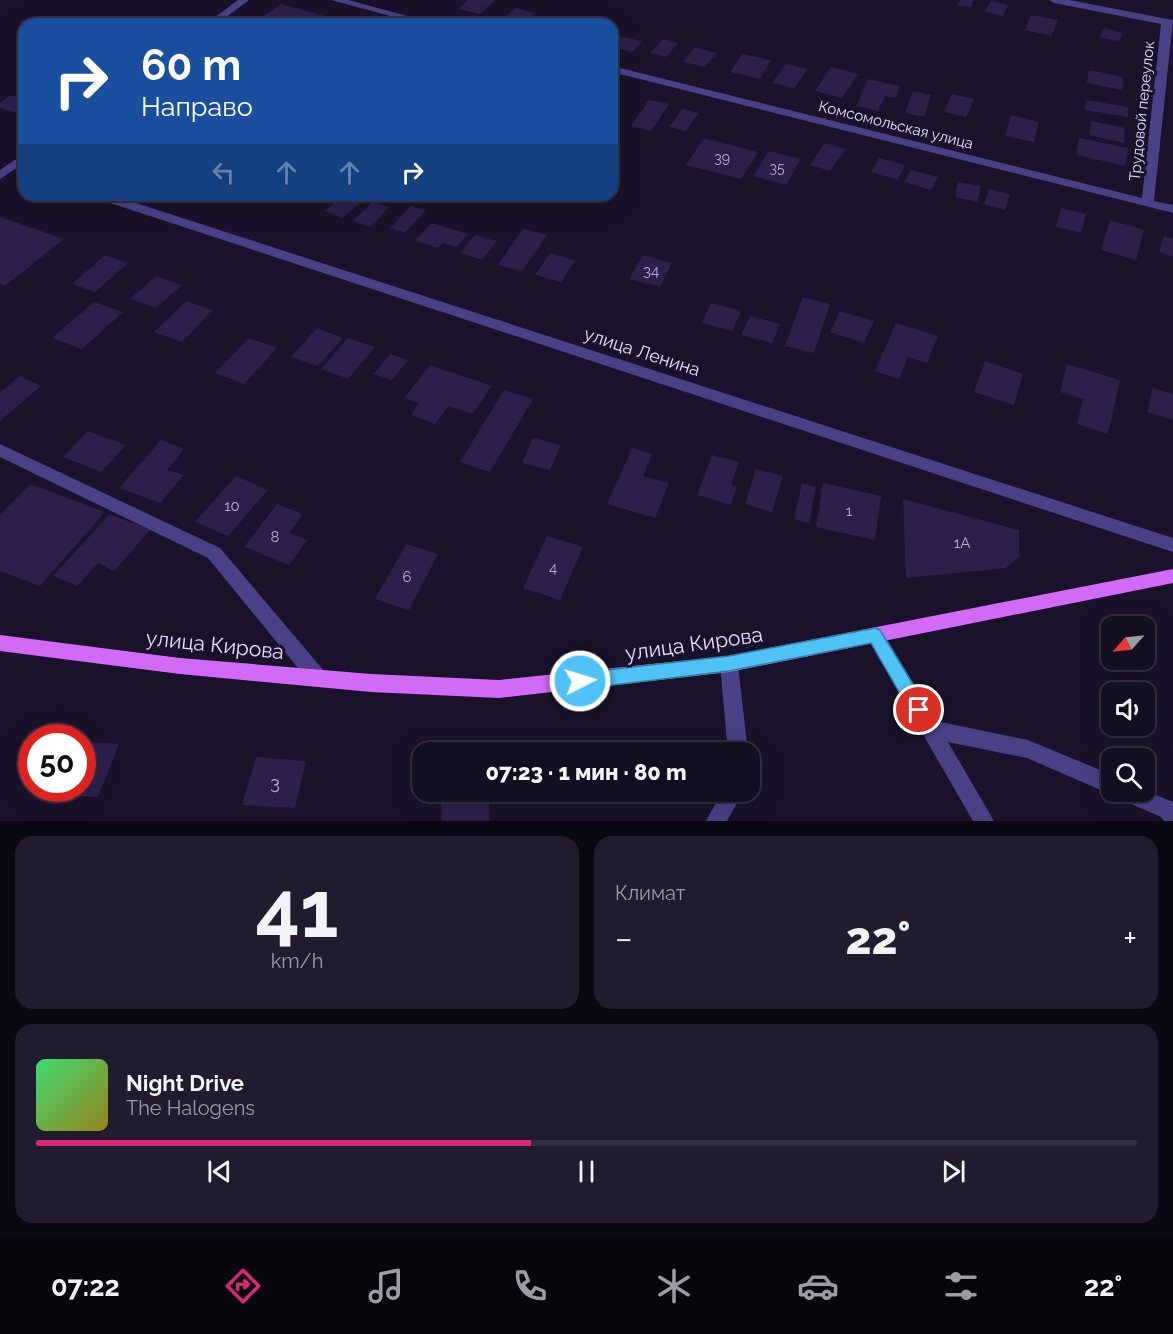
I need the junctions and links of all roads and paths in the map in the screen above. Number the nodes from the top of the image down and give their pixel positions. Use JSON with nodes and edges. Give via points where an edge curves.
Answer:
{"nodes":[{"id":1,"x":244,"y":0,"type":"edge"},
{"id":2,"x":336,"y":0,"type":"edge"},
{"id":3,"x":1054,"y":0,"type":"edge"},
{"id":4,"x":1127,"y":0,"type":"edge"},
{"id":5,"x":1121,"y":14,"type":"junction"},
{"id":6,"x":219,"y":18,"type":"edge"},
{"id":7,"x":408,"y":18,"type":"edge"},
{"id":8,"x":1169,"y":23,"type":"edge"},
{"id":9,"x":618,"y":70,"type":"edge"},
{"id":10,"x":0,"y":163,"type":"edge"},
{"id":11,"x":18,"y":169,"type":"edge"},
{"id":12,"x":0,"y":175,"type":"edge"},
{"id":13,"x":117,"y":201,"type":"edge"},
{"id":14,"x":1148,"y":203,"type":"junction"},
{"id":15,"x":1173,"y":209,"type":"edge"},
{"id":16,"x":0,"y":450,"type":"edge"},
{"id":17,"x":1173,"y":545,"type":"edge"},
{"id":18,"x":1173,"y":576,"type":"edge"},
{"id":19,"x":875,"y":635,"type":"junction"},
{"id":20,"x":0,"y":643,"type":"edge"},
{"id":21,"x":729,"y":664,"type":"junction"},
{"id":22,"x":318,"y":678,"type":"junction"},
{"id":23,"x":930,"y":729,"type":"junction"},
{"id":24,"x":737,"y":742,"type":"edge"},
{"id":25,"x":1101,"y":780,"type":"edge"},
{"id":26,"x":727,"y":802,"type":"edge"},
{"id":27,"x":1150,"y":802,"type":"edge"},
{"id":28,"x":1173,"y":816,"type":"edge"},
{"id":29,"x":716,"y":821,"type":"edge"},
{"id":30,"x":984,"y":821,"type":"edge"}],
"edges":[{"from":1,"to":6,"type":"street"},
{"from":2,"to":7,"type":"street"},
{"from":3,"to":5,"type":"street"},
{"from":4,"to":5,"type":"street"},
{"from":5,"to":8,"type":"street"},
{"from":8,"to":14,"type":"street","name":"Трудовой переулок"},
{"from":9,"to":14,"type":"street","name":"Комсомольская улица"},
{"from":10,"to":11,"type":"street"},
{"from":11,"to":12,"type":"street"},
{"from":13,"to":17,"type":"street","name":"улица Ленина"},
{"from":14,"to":15,"type":"street","name":"Комсомольская улица"},
{"from":16,"to":22,"type":"street","via":[[214,553]]},
{"from":18,"to":19,"type":"main road","name":"улица Кирова"},
{"from":19,"to":21,"type":"main road","name":"улица Кирова"},
{"from":19,"to":23,"type":"street"},
{"from":20,"to":22,"type":"main road","name":"улица Кирова","via":[[180,666]]},
{"from":21,"to":22,"type":"main road","name":"улица Кирова","via":[[499,689]]},
{"from":21,"to":24,"type":"street"},
{"from":23,"to":25,"type":"street","via":[[1028,749]]},
{"from":23,"to":30,"type":"street"},
{"from":26,"to":29,"type":"street"},
{"from":27,"to":28,"type":"street"}]}
